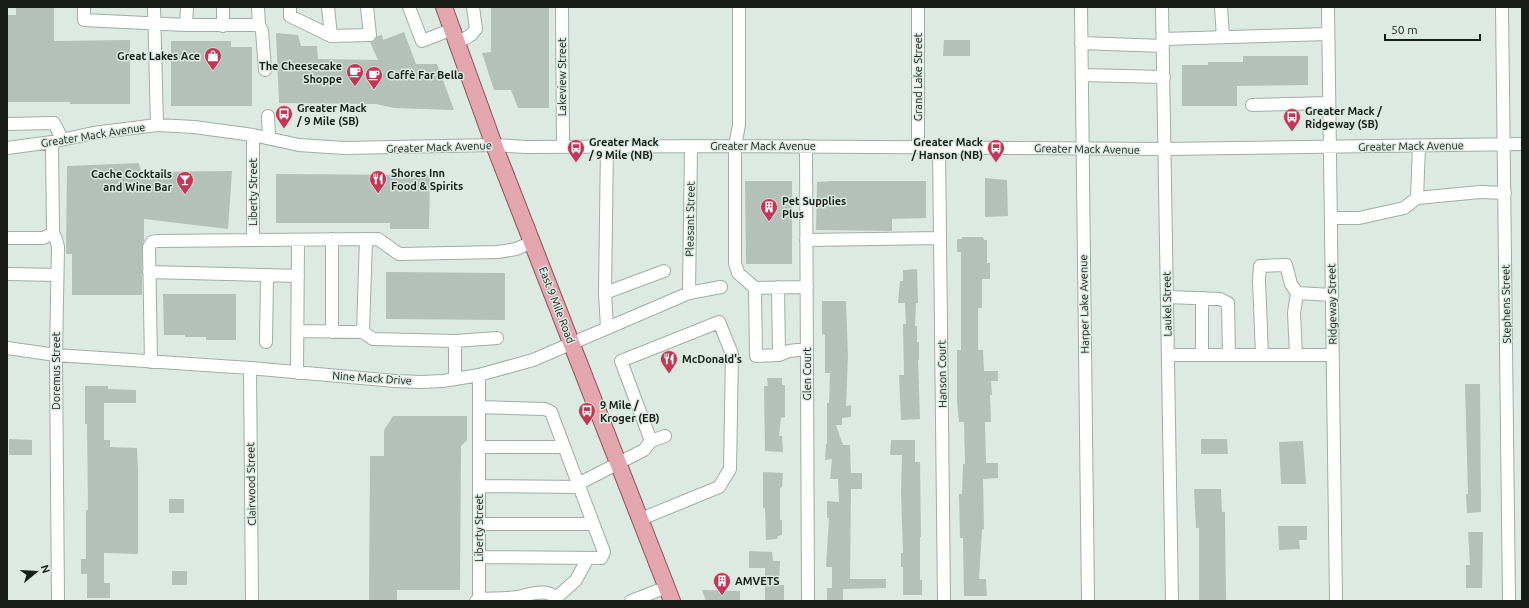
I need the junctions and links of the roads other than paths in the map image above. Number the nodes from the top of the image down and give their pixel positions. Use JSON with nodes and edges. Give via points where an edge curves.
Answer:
{"nodes":[{"id":1,"x":84,"y":7,"type":"edge"},
{"id":2,"x":154,"y":7,"type":"edge"},
{"id":3,"x":187,"y":7,"type":"edge"},
{"id":4,"x":223,"y":7,"type":"edge"},
{"id":5,"x":258,"y":7,"type":"edge"},
{"id":6,"x":290,"y":7,"type":"edge"},
{"id":7,"x":328,"y":7,"type":"edge"},
{"id":8,"x":367,"y":7,"type":"edge"},
{"id":9,"x":410,"y":7,"type":"edge"},
{"id":10,"x":444,"y":7,"type":"edge"},
{"id":11,"x":473,"y":7,"type":"edge"},
{"id":12,"x":562,"y":7,"type":"edge"},
{"id":13,"x":739,"y":7,"type":"edge"},
{"id":14,"x":918,"y":7,"type":"edge"},
{"id":15,"x":1081,"y":7,"type":"edge"},
{"id":16,"x":1162,"y":7,"type":"edge"},
{"id":17,"x":1221,"y":7,"type":"edge"},
{"id":18,"x":1328,"y":7,"type":"edge"},
{"id":19,"x":1502,"y":7,"type":"edge"},
{"id":20,"x":154,"y":24,"type":"junction"},
{"id":21,"x":186,"y":25,"type":"junction"},
{"id":22,"x":259,"y":25,"type":"junction"},
{"id":23,"x":223,"y":26,"type":"junction"},
{"id":24,"x":1328,"y":34,"type":"junction"},
{"id":25,"x":331,"y":36,"type":"junction"},
{"id":26,"x":455,"y":36,"type":"junction"},
{"id":27,"x":1222,"y":37,"type":"junction"},
{"id":28,"x":1163,"y":42,"type":"junction"},
{"id":29,"x":1081,"y":43,"type":"junction"},
{"id":30,"x":265,"y":70,"type":"dead end"},
{"id":31,"x":1082,"y":75,"type":"junction"},
{"id":32,"x":1164,"y":77,"type":"junction"},
{"id":33,"x":1329,"y":103,"type":"junction"},
{"id":34,"x":1252,"y":105,"type":"dead end"},
{"id":35,"x":268,"y":116,"type":"dead end"},
{"id":36,"x":7,"y":124,"type":"edge"},
{"id":37,"x":157,"y":125,"type":"junction"},
{"id":38,"x":253,"y":135,"type":"junction"},
{"id":39,"x":268,"y":138,"type":"junction"},
{"id":40,"x":57,"y":141,"type":"junction"},
{"id":41,"x":1522,"y":144,"type":"edge"},
{"id":42,"x":494,"y":145,"type":"junction"},
{"id":43,"x":1505,"y":145,"type":"junction"},
{"id":44,"x":563,"y":146,"type":"junction"},
{"id":45,"x":607,"y":146,"type":"junction"},
{"id":46,"x":692,"y":146,"type":"junction"},
{"id":47,"x":735,"y":146,"type":"junction"},
{"id":48,"x":806,"y":146,"type":"junction"},
{"id":49,"x":1419,"y":146,"type":"junction"},
{"id":50,"x":918,"y":147,"type":"junction"},
{"id":51,"x":939,"y":147,"type":"junction"},
{"id":52,"x":1330,"y":147,"type":"junction"},
{"id":53,"x":7,"y":148,"type":"edge"},
{"id":54,"x":1082,"y":148,"type":"junction"},
{"id":55,"x":1165,"y":149,"type":"junction"},
{"id":56,"x":1505,"y":193,"type":"junction"},
{"id":57,"x":1417,"y":198,"type":"junction"},
{"id":58,"x":1331,"y":218,"type":"junction"},
{"id":59,"x":53,"y":233,"type":"junction"},
{"id":60,"x":7,"y":238,"type":"edge"},
{"id":61,"x":940,"y":238,"type":"junction"},
{"id":62,"x":332,"y":239,"type":"junction"},
{"id":63,"x":366,"y":239,"type":"junction"},
{"id":64,"x":253,"y":240,"type":"junction"},
{"id":65,"x":298,"y":240,"type":"junction"},
{"id":66,"x":806,"y":240,"type":"junction"},
{"id":67,"x":532,"y":242,"type":"junction"},
{"id":68,"x":664,"y":271,"type":"dead end"},
{"id":69,"x":149,"y":272,"type":"junction"},
{"id":70,"x":7,"y":274,"type":"edge"},
{"id":71,"x":57,"y":275,"type":"junction"},
{"id":72,"x":267,"y":275,"type":"junction"},
{"id":73,"x":298,"y":276,"type":"junction"},
{"id":74,"x":721,"y":287,"type":"dead end"},
{"id":75,"x":807,"y":287,"type":"junction"},
{"id":76,"x":755,"y":288,"type":"junction"},
{"id":77,"x":778,"y":288,"type":"junction"},
{"id":78,"x":689,"y":292,"type":"junction"},
{"id":79,"x":605,"y":293,"type":"junction"},
{"id":80,"x":1297,"y":293,"type":"junction"},
{"id":81,"x":1332,"y":295,"type":"junction"},
{"id":82,"x":1167,"y":297,"type":"junction"},
{"id":83,"x":1202,"y":298,"type":"junction"},
{"id":84,"x":607,"y":328,"type":"junction"},
{"id":85,"x":298,"y":332,"type":"junction"},
{"id":86,"x":332,"y":332,"type":"junction"},
{"id":87,"x":363,"y":332,"type":"junction"},
{"id":88,"x":497,"y":338,"type":"dead end"},
{"id":89,"x":455,"y":341,"type":"junction"},
{"id":90,"x":266,"y":342,"type":"dead end"},
{"id":91,"x":571,"y":343,"type":"junction"},
{"id":92,"x":7,"y":348,"type":"edge"},
{"id":93,"x":807,"y":349,"type":"junction"},
{"id":94,"x":56,"y":355,"type":"junction"},
{"id":95,"x":1168,"y":355,"type":"junction"},
{"id":96,"x":1202,"y":355,"type":"junction"},
{"id":97,"x":1229,"y":355,"type":"junction"},
{"id":98,"x":1262,"y":355,"type":"junction"},
{"id":99,"x":1296,"y":355,"type":"junction"},
{"id":100,"x":1333,"y":355,"type":"junction"},
{"id":101,"x":779,"y":356,"type":"junction"},
{"id":102,"x":151,"y":362,"type":"junction"},
{"id":103,"x":250,"y":368,"type":"junction"},
{"id":104,"x":297,"y":372,"type":"junction"},
{"id":105,"x":479,"y":375,"type":"junction"},
{"id":106,"x":455,"y":378,"type":"junction"},
{"id":107,"x":479,"y":407,"type":"junction"},
{"id":108,"x":665,"y":436,"type":"dead end"},
{"id":109,"x":651,"y":441,"type":"junction"},
{"id":110,"x":479,"y":446,"type":"junction"},
{"id":111,"x":564,"y":447,"type":"junction"},
{"id":112,"x":618,"y":462,"type":"junction"},
{"id":113,"x":579,"y":485,"type":"junction"},
{"id":114,"x":479,"y":486,"type":"junction"},
{"id":115,"x":641,"y":519,"type":"junction"},
{"id":116,"x":479,"y":524,"type":"junction"},
{"id":117,"x":593,"y":524,"type":"junction"},
{"id":118,"x":480,"y":558,"type":"junction"},
{"id":119,"x":588,"y":558,"type":"junction"},
{"id":120,"x":670,"y":594,"type":"edge"},
{"id":121,"x":557,"y":599,"type":"edge"},
{"id":122,"x":478,"y":600,"type":"edge"},
{"id":123,"x":58,"y":601,"type":"edge"},
{"id":124,"x":252,"y":601,"type":"edge"},
{"id":125,"x":631,"y":601,"type":"edge"},
{"id":126,"x":808,"y":601,"type":"edge"},
{"id":127,"x":944,"y":601,"type":"edge"},
{"id":128,"x":1088,"y":601,"type":"edge"},
{"id":129,"x":1172,"y":601,"type":"edge"},
{"id":130,"x":1336,"y":601,"type":"edge"},
{"id":131,"x":1509,"y":601,"type":"edge"}],
"edges":[{"from":1,"to":20,"type":"street","via":[[84,20]]},
{"from":2,"to":20,"type":"street"},
{"from":3,"to":21,"type":"street"},
{"from":4,"to":23,"type":"street"},
{"from":5,"to":22,"type":"street"},
{"from":6,"to":25,"type":"street","via":[[290,16]]},
{"from":7,"to":25,"type":"street"},
{"from":8,"to":25,"type":"street","via":[[370,35]]},
{"from":9,"to":26,"type":"street","via":[[422,40]]},
{"from":10,"to":26,"type":"main road","name":"East 9 Mile Road"},
{"from":11,"to":26,"type":"street","via":[[476,29],[471,35]]},
{"from":12,"to":44,"type":"street","name":"Lakeview Street"},
{"from":13,"to":47,"type":"street","via":[[739,125]]},
{"from":14,"to":50,"type":"street","name":"Grand Lake Street"},
{"from":15,"to":29,"type":"street","name":"Harper Lake Avenue"},
{"from":16,"to":28,"type":"street","name":"Laukel Street"},
{"from":17,"to":27,"type":"street"},
{"from":18,"to":24,"type":"street","name":"Ridgeway Street"},
{"from":19,"to":43,"type":"street","name":"Stephens Street"},
{"from":20,"to":21,"type":"street"},
{"from":20,"to":37,"type":"street"},
{"from":21,"to":23,"type":"street"},
{"from":22,"to":23,"type":"street"},
{"from":22,"to":30,"type":"street","via":[[262,31]]},
{"from":24,"to":27,"type":"street"},
{"from":24,"to":33,"type":"street","name":"Ridgeway Street"},
{"from":26,"to":42,"type":"main road","name":"East 9 Mile Road"},
{"from":27,"to":28,"type":"street"},
{"from":28,"to":29,"type":"street"},
{"from":28,"to":32,"type":"street","name":"Laukel Street"},
{"from":29,"to":31,"type":"street","name":"Harper Lake Avenue"},
{"from":31,"to":32,"type":"street"},
{"from":31,"to":54,"type":"street","name":"Harper Lake Avenue"},
{"from":32,"to":55,"type":"street","name":"Laukel Street"},
{"from":33,"to":34,"type":"street"},
{"from":33,"to":52,"type":"street","name":"Ridgeway Street"},
{"from":35,"to":39,"type":"street"},
{"from":36,"to":40,"type":"street","via":[[54,123]]},
{"from":37,"to":38,"type":"street","name":"Greater Mack Avenue"},
{"from":37,"to":40,"type":"street","name":"Greater Mack Avenue","via":[[93,133]]},
{"from":38,"to":39,"type":"street","name":"Greater Mack Avenue"},
{"from":38,"to":64,"type":"street","name":"Liberty Street"},
{"from":39,"to":42,"type":"street","name":"Greater Mack Avenue","via":[[299,145],[344,148]]},
{"from":40,"to":53,"type":"street","name":"Greater Mack Avenue"},
{"from":40,"to":59,"type":"street","name":"Doremus Street"},
{"from":41,"to":43,"type":"street","name":"Greater Mack Avenue"},
{"from":42,"to":44,"type":"street","name":"Greater Mack Avenue"},
{"from":42,"to":67,"type":"main road","name":"East 9 Mile Road"},
{"from":43,"to":49,"type":"street","name":"Greater Mack Avenue"},
{"from":43,"to":56,"type":"street","name":"Stephens Street"},
{"from":44,"to":45,"type":"street","name":"Greater Mack Avenue"},
{"from":45,"to":46,"type":"street","name":"Greater Mack Avenue"},
{"from":45,"to":79,"type":"street"},
{"from":46,"to":47,"type":"street","name":"Greater Mack Avenue"},
{"from":46,"to":78,"type":"street","name":"Pleasant Street"},
{"from":47,"to":48,"type":"street","name":"Greater Mack Avenue"},
{"from":47,"to":76,"type":"street","via":[[735,263],[738,273]]},
{"from":48,"to":50,"type":"street","name":"Greater Mack Avenue"},
{"from":48,"to":66,"type":"street","name":"Glen Court"},
{"from":49,"to":52,"type":"street","name":"Greater Mack Avenue"},
{"from":49,"to":57,"type":"street"},
{"from":50,"to":51,"type":"street","name":"Greater Mack Avenue"},
{"from":51,"to":54,"type":"street","name":"Greater Mack Avenue"},
{"from":51,"to":61,"type":"street","name":"Hanson Court"},
{"from":52,"to":55,"type":"street","name":"Greater Mack Avenue"},
{"from":52,"to":58,"type":"street","name":"Ridgeway Street"},
{"from":54,"to":55,"type":"street","name":"Greater Mack Avenue"},
{"from":54,"to":128,"type":"street","name":"Harper Lake Avenue"},
{"from":55,"to":82,"type":"street","name":"Laukel Street"},
{"from":56,"to":57,"type":"street","via":[[1480,192]]},
{"from":56,"to":131,"type":"street","name":"Stephens Street"},
{"from":57,"to":58,"type":"street","via":[[1404,208],[1359,218]]},
{"from":58,"to":81,"type":"street","name":"Ridgeway Street"},
{"from":59,"to":60,"type":"street","via":[[43,238]]},
{"from":59,"to":71,"type":"street","name":"Doremus Street","via":[[58,247]]},
{"from":61,"to":66,"type":"street"},
{"from":61,"to":127,"type":"street","name":"Hanson Court"},
{"from":62,"to":63,"type":"street","name":"Liberty Street"},
{"from":62,"to":65,"type":"street","name":"Liberty Street"},
{"from":62,"to":86,"type":"street"},
{"from":63,"to":67,"type":"street","name":"Liberty Street","via":[[378,239],[399,254],[507,251]]},
{"from":63,"to":87,"type":"street"},
{"from":64,"to":65,"type":"street","name":"Liberty Street"},
{"from":64,"to":69,"type":"street","via":[[152,242],[149,247]]},
{"from":65,"to":73,"type":"street"},
{"from":66,"to":75,"type":"street","name":"Glen Court"},
{"from":67,"to":91,"type":"main road","name":"East 9 Mile Road"},
{"from":68,"to":79,"type":"street"},
{"from":69,"to":72,"type":"street"},
{"from":69,"to":102,"type":"street"},
{"from":70,"to":71,"type":"street"},
{"from":71,"to":94,"type":"street","name":"Doremus Street"},
{"from":72,"to":73,"type":"street"},
{"from":72,"to":90,"type":"street"},
{"from":73,"to":85,"type":"street"},
{"from":74,"to":78,"type":"street","name":"Nine Mack Drive"},
{"from":75,"to":77,"type":"street"},
{"from":75,"to":93,"type":"street","name":"Glen Court"},
{"from":76,"to":77,"type":"street"},
{"from":76,"to":101,"type":"street","via":[[756,356]]},
{"from":77,"to":101,"type":"street"},
{"from":78,"to":84,"type":"street","name":"Nine Mack Drive"},
{"from":79,"to":84,"type":"street"},
{"from":80,"to":81,"type":"street"},
{"from":80,"to":98,"type":"street","via":[[1290,284],[1286,265],[1260,266]]},
{"from":80,"to":99,"type":"street","via":[[1294,313]]},
{"from":81,"to":100,"type":"street","name":"Ridgeway Street"},
{"from":82,"to":83,"type":"street"},
{"from":82,"to":95,"type":"street","name":"Laukel Street"},
{"from":83,"to":96,"type":"street"},
{"from":83,"to":97,"type":"street","via":[[1220,299],[1228,303]]},
{"from":84,"to":91,"type":"street","name":"Nine Mack Drive"},
{"from":85,"to":86,"type":"street"},
{"from":85,"to":104,"type":"street"},
{"from":86,"to":87,"type":"street"},
{"from":87,"to":89,"type":"street","via":[[373,339]]},
{"from":88,"to":89,"type":"street"},
{"from":89,"to":106,"type":"street"},
{"from":91,"to":105,"type":"street","name":"Nine Mack Drive","via":[[533,360]]},
{"from":91,"to":112,"type":"main road","name":"East 9 Mile Road"},
{"from":92,"to":94,"type":"street","name":"Nine Mack Drive"},
{"from":93,"to":101,"type":"street","via":[[789,351]]},
{"from":93,"to":126,"type":"street","name":"Glen Court"},
{"from":94,"to":102,"type":"street","name":"Nine Mack Drive"},
{"from":94,"to":123,"type":"street","name":"Doremus Street"},
{"from":95,"to":96,"type":"street"},
{"from":95,"to":129,"type":"street","name":"Laukel Street"},
{"from":96,"to":97,"type":"street"},
{"from":97,"to":98,"type":"street"},
{"from":98,"to":99,"type":"street"},
{"from":99,"to":100,"type":"street"},
{"from":100,"to":130,"type":"street","name":"Ridgeway Street"},
{"from":102,"to":103,"type":"street","name":"Nine Mack Drive"},
{"from":103,"to":104,"type":"street","name":"Nine Mack Drive"},
{"from":103,"to":124,"type":"street","name":"Clairwood Street"},
{"from":104,"to":106,"type":"street","name":"Nine Mack Drive","via":[[421,382]]},
{"from":105,"to":106,"type":"street","name":"Nine Mack Drive"},
{"from":105,"to":107,"type":"street","name":"Liberty Street"},
{"from":107,"to":110,"type":"street","name":"Liberty Street"},
{"from":107,"to":111,"type":"street","via":[[545,409],[551,412]]},
{"from":108,"to":109,"type":"street"},
{"from":109,"to":112,"type":"street","via":[[644,450]]},
{"from":109,"to":115,"type":"street","via":[[620,361],[718,322],[732,354],[730,469],[719,488]]},
{"from":110,"to":111,"type":"street"},
{"from":110,"to":114,"type":"street","name":"Liberty Street"},
{"from":111,"to":113,"type":"street"},
{"from":112,"to":113,"type":"street"},
{"from":112,"to":115,"type":"main road","name":"East 9 Mile Road"},
{"from":113,"to":114,"type":"street"},
{"from":113,"to":117,"type":"street"},
{"from":114,"to":116,"type":"street","name":"Liberty Street"},
{"from":115,"to":120,"type":"main road","name":"East 9 Mile Road"},
{"from":116,"to":117,"type":"street"},
{"from":116,"to":118,"type":"street","name":"Liberty Street"},
{"from":117,"to":119,"type":"street","via":[[604,552],[601,558]]},
{"from":118,"to":119,"type":"street"},
{"from":118,"to":122,"type":"street","name":"Liberty Street"},
{"from":119,"to":121,"type":"street","via":[[576,580]]},
{"from":120,"to":125,"type":"street"},
{"from":121,"to":122,"type":"street","name":"Liberty Street","via":[[548,594],[532,593],[517,597]]}]}
